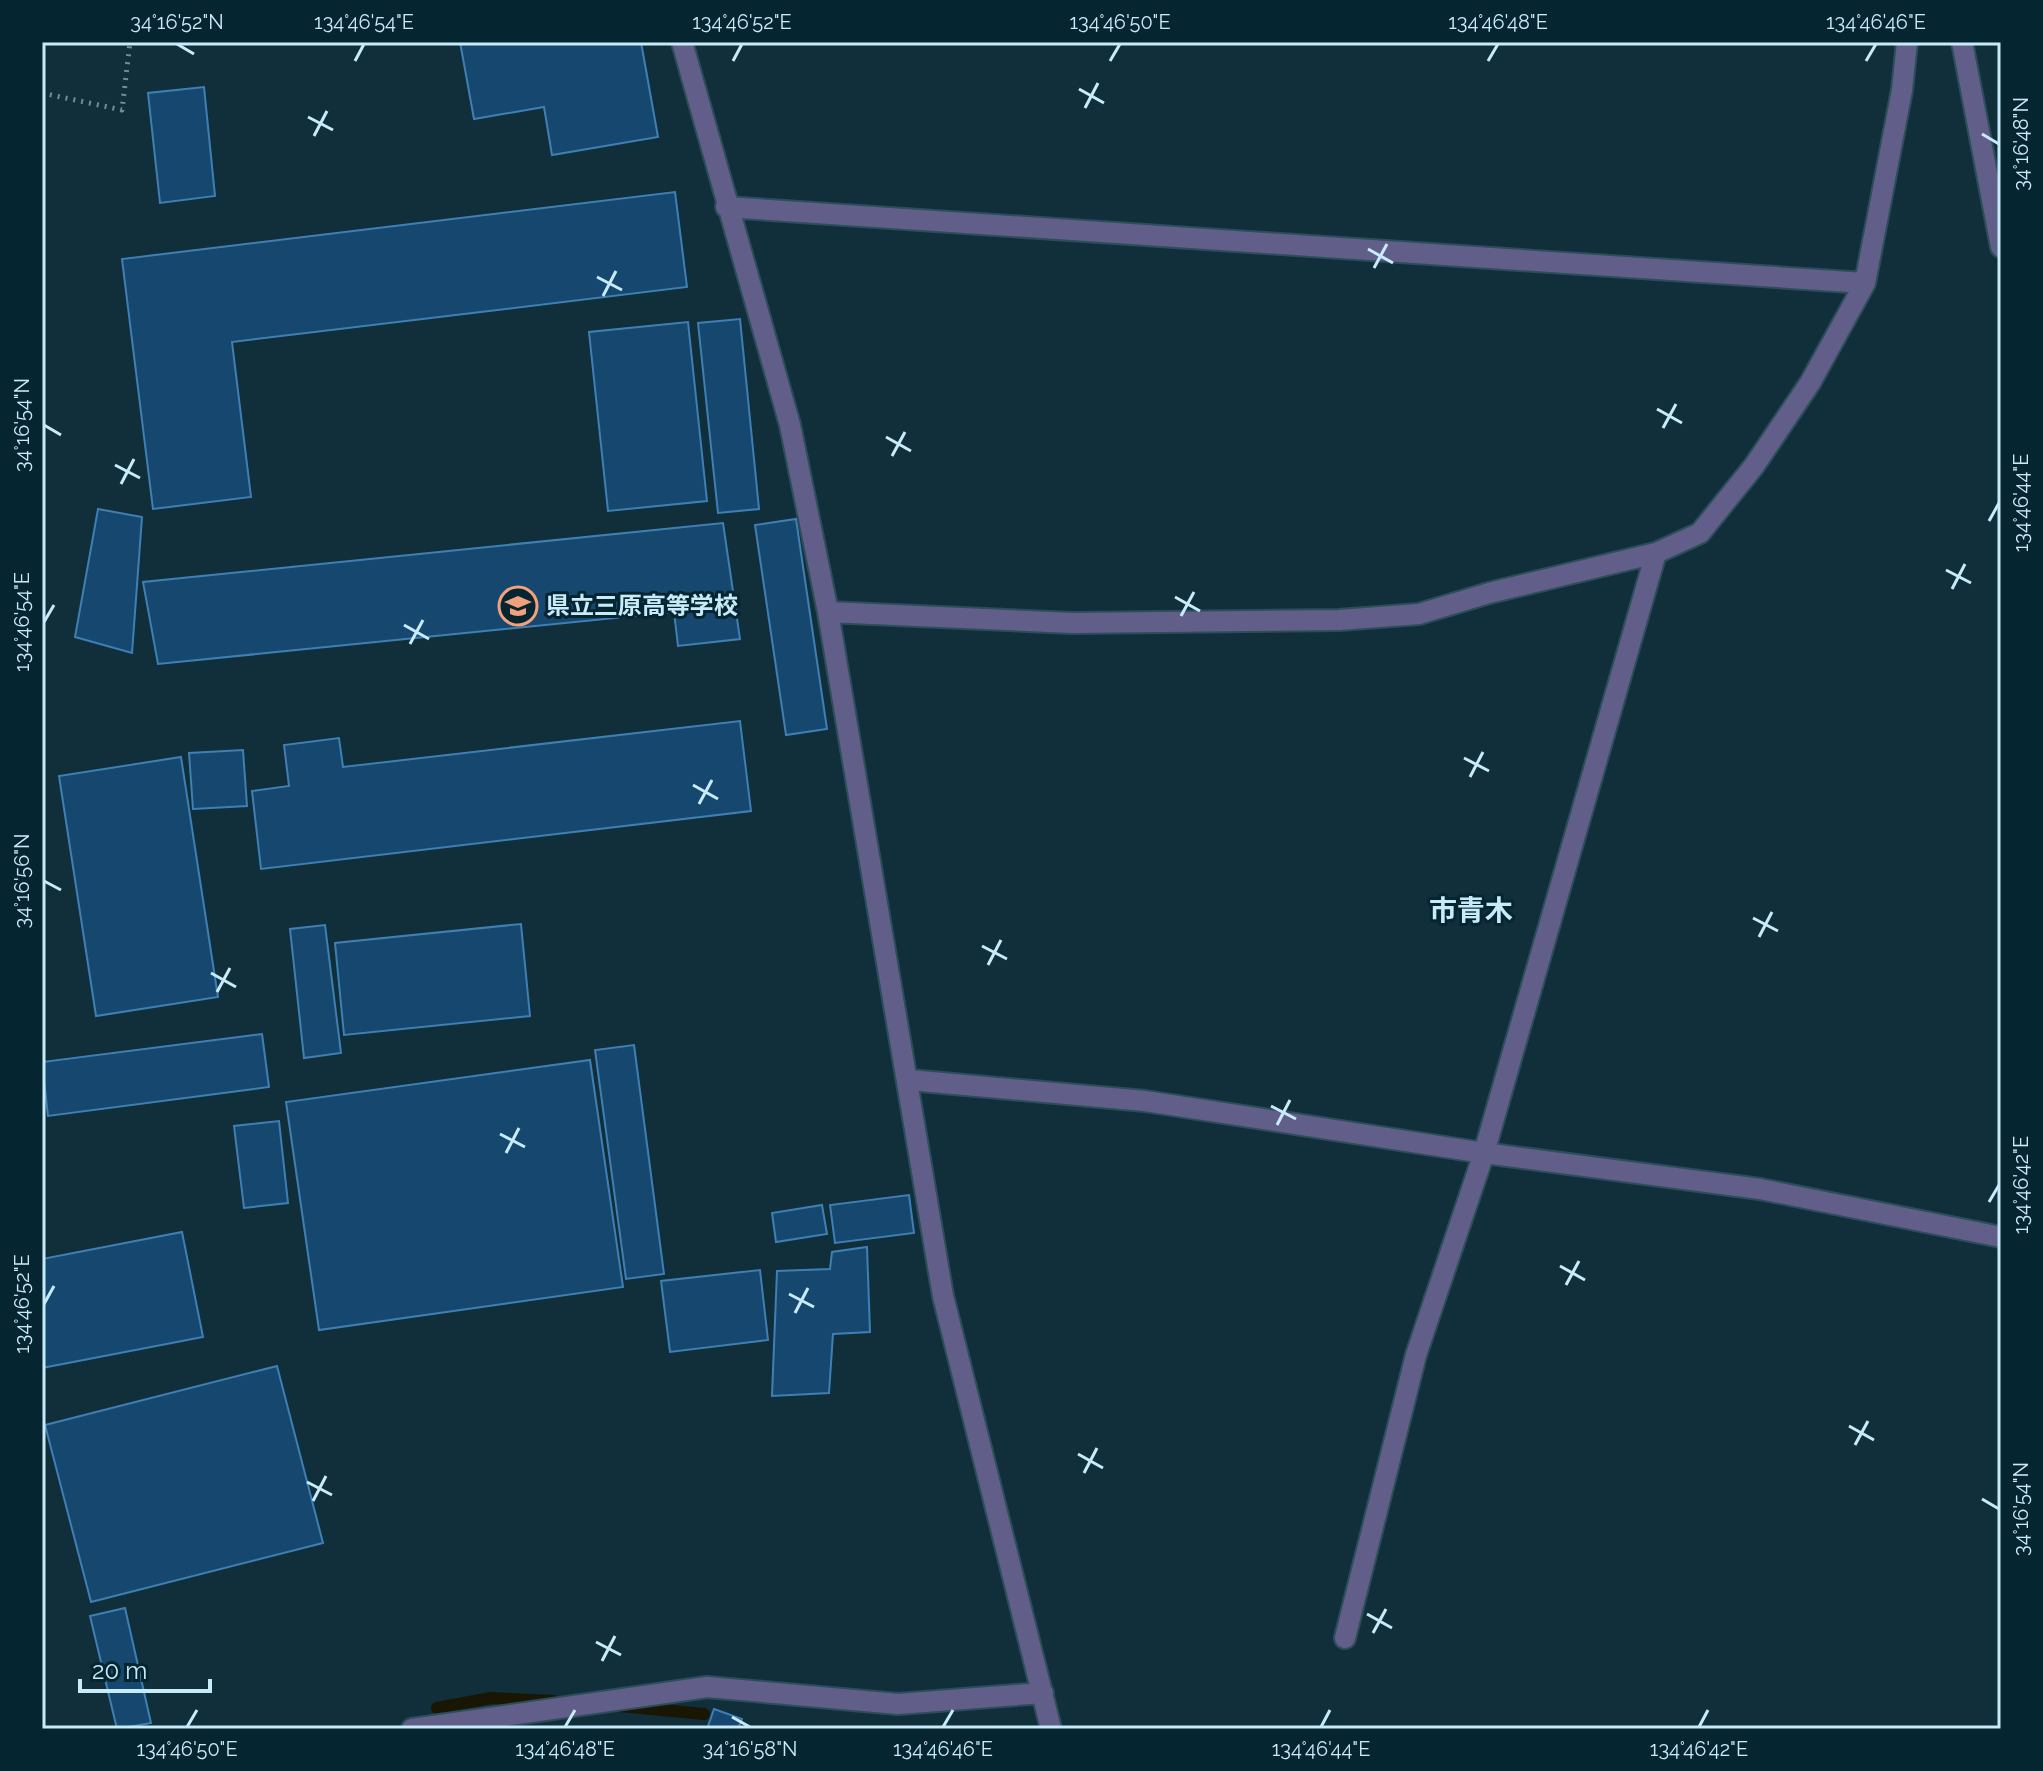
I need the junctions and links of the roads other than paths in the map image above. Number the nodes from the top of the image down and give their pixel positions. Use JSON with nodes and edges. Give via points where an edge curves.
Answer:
{"nodes":[{"id":1,"x":682,"y":42,"type":"edge"},
{"id":2,"x":1907,"y":42,"type":"edge"},
{"id":3,"x":1962,"y":42,"type":"edge"},
{"id":4,"x":726,"y":207,"type":"junction"},
{"id":5,"x":2001,"y":247,"type":"edge"},
{"id":6,"x":1865,"y":283,"type":"junction"},
{"id":7,"x":1656,"y":553,"type":"junction"},
{"id":8,"x":828,"y":612,"type":"junction"},
{"id":9,"x":909,"y":1080,"type":"junction"},
{"id":10,"x":1484,"y":1153,"type":"junction"},
{"id":11,"x":2001,"y":1237,"type":"edge"},
{"id":12,"x":1345,"y":1638,"type":"dead end"},
{"id":13,"x":1043,"y":1693,"type":"junction"},
{"id":14,"x":418,"y":1728,"type":"edge"},
{"id":15,"x":1051,"y":1729,"type":"edge"}],
"edges":[{"from":1,"to":4,"type":"street"},
{"from":2,"to":6,"type":"street"},
{"from":3,"to":5,"type":"street"},
{"from":4,"to":6,"type":"street"},
{"from":4,"to":8,"type":"street","via":[[790,425]]},
{"from":6,"to":7,"type":"street","via":[[1810,383],[1754,466],[1700,533]]},
{"from":7,"to":8,"type":"street","via":[[1419,614],[1339,620],[1073,623]]},
{"from":7,"to":10,"type":"street"},
{"from":8,"to":9,"type":"street","via":[[881,944]]},
{"from":9,"to":10,"type":"street","via":[[1145,1101]]},
{"from":9,"to":13,"type":"street","via":[[943,1296]]},
{"from":10,"to":11,"type":"street","via":[[1760,1189]]},
{"from":10,"to":12,"type":"street","via":[[1416,1355]]},
{"from":13,"to":14,"type":"street","via":[[898,1704],[707,1687]]},
{"from":13,"to":15,"type":"street"}]}
